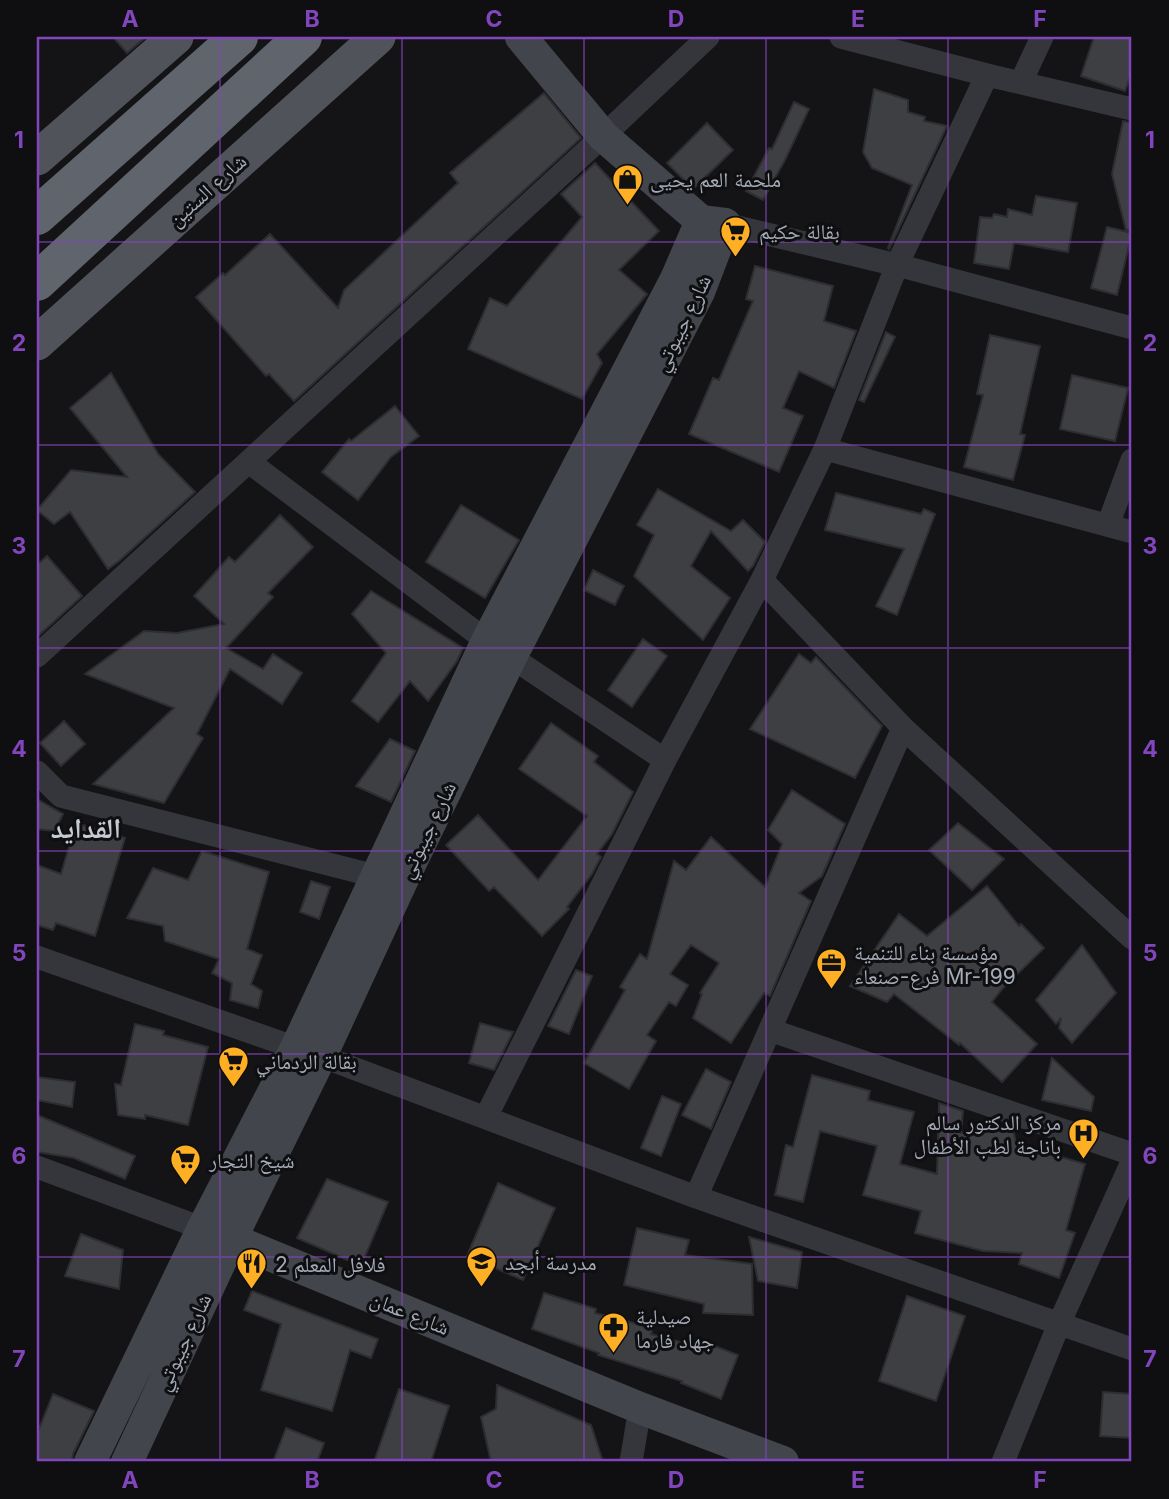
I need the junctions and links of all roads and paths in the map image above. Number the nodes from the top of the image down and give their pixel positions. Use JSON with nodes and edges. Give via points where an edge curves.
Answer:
{"nodes":[{"id":1,"x":176,"y":37,"type":"edge"},
{"id":2,"x":239,"y":37,"type":"edge"},
{"id":3,"x":303,"y":37,"type":"edge"},
{"id":4,"x":378,"y":37,"type":"edge"},
{"id":5,"x":522,"y":37,"type":"edge"},
{"id":6,"x":708,"y":37,"type":"edge"},
{"id":7,"x":841,"y":37,"type":"edge"},
{"id":8,"x":1042,"y":37,"type":"edge"},
{"id":9,"x":987,"y":75,"type":"junction"},
{"id":10,"x":1021,"y":82,"type":"junction"},
{"id":11,"x":1132,"y":109,"type":"edge"},
{"id":12,"x":603,"y":136,"type":"junction"},
{"id":13,"x":37,"y":158,"type":"edge"},
{"id":14,"x":37,"y":216,"type":"edge"},
{"id":15,"x":713,"y":223,"type":"junction"},
{"id":16,"x":897,"y":265,"type":"junction"},
{"id":17,"x":37,"y":282,"type":"edge"},
{"id":18,"x":1132,"y":328,"type":"edge"},
{"id":19,"x":37,"y":343,"type":"edge"},
{"id":20,"x":825,"y":449,"type":"junction"},
{"id":21,"x":1132,"y":460,"type":"edge"},
{"id":22,"x":249,"y":462,"type":"junction"},
{"id":23,"x":1108,"y":525,"type":"junction"},
{"id":24,"x":1132,"y":532,"type":"edge"},
{"id":25,"x":762,"y":580,"type":"junction"},
{"id":26,"x":499,"y":649,"type":"junction"},
{"id":27,"x":37,"y":656,"type":"edge"},
{"id":28,"x":903,"y":728,"type":"junction"},
{"id":29,"x":664,"y":760,"type":"junction"},
{"id":30,"x":37,"y":772,"type":"edge"},
{"id":31,"x":389,"y":879,"type":"junction"},
{"id":32,"x":1132,"y":938,"type":"edge"},
{"id":33,"x":37,"y":957,"type":"edge"},
{"id":34,"x":770,"y":1030,"type":"junction"},
{"id":35,"x":308,"y":1052,"type":"junction"},
{"id":36,"x":486,"y":1118,"type":"junction"},
{"id":37,"x":1132,"y":1154,"type":"edge"},
{"id":38,"x":1132,"y":1162,"type":"edge"},
{"id":39,"x":37,"y":1167,"type":"edge"},
{"id":40,"x":696,"y":1197,"type":"junction"},
{"id":41,"x":217,"y":1234,"type":"junction"},
{"id":42,"x":1059,"y":1324,"type":"junction"},
{"id":43,"x":1132,"y":1349,"type":"edge"},
{"id":44,"x":640,"y":1408,"type":"junction"},
{"id":45,"x":90,"y":1462,"type":"edge"},
{"id":46,"x":127,"y":1462,"type":"edge"},
{"id":47,"x":631,"y":1462,"type":"edge"},
{"id":48,"x":783,"y":1462,"type":"edge"},
{"id":49,"x":1003,"y":1462,"type":"edge"}],
"edges":[{"from":1,"to":13,"type":"main road"},
{"from":2,"to":14,"type":"highway"},
{"from":3,"to":17,"type":"highway"},
{"from":4,"to":19,"type":"main road","name":"شارع الستين"},
{"from":5,"to":12,"type":"street"},
{"from":6,"to":12,"type":"street"},
{"from":7,"to":9,"type":"street"},
{"from":8,"to":10,"type":"street"},
{"from":9,"to":10,"type":"street"},
{"from":9,"to":16,"type":"street"},
{"from":10,"to":11,"type":"street"},
{"from":12,"to":15,"type":"street"},
{"from":12,"to":22,"type":"street"},
{"from":15,"to":16,"type":"street"},
{"from":15,"to":26,"type":"street","name":"شارع جيبوتي","via":[[677,279]]},
{"from":16,"to":18,"type":"street"},
{"from":16,"to":20,"type":"street"},
{"from":20,"to":23,"type":"street"},
{"from":20,"to":25,"type":"street"},
{"from":21,"to":23,"type":"street"},
{"from":22,"to":26,"type":"street"},
{"from":22,"to":27,"type":"street"},
{"from":23,"to":24,"type":"street"},
{"from":25,"to":28,"type":"street"},
{"from":25,"to":29,"type":"street"},
{"from":26,"to":29,"type":"street"},
{"from":26,"to":31,"type":"street","name":"شارع جيبوتي"},
{"from":28,"to":32,"type":"street"},
{"from":28,"to":34,"type":"street"},
{"from":29,"to":36,"type":"street"},
{"from":30,"to":31,"type":"street","via":[[61,796]]},
{"from":31,"to":35,"type":"street","name":"شارع جيبوتي"},
{"from":33,"to":35,"type":"street"},
{"from":34,"to":37,"type":"street"},
{"from":34,"to":40,"type":"street"},
{"from":35,"to":36,"type":"street"},
{"from":35,"to":41,"type":"street","name":"شارع جيبوتي"},
{"from":36,"to":40,"type":"street"},
{"from":38,"to":42,"type":"street"},
{"from":39,"to":41,"type":"street","name":"شارع عمان"},
{"from":40,"to":42,"type":"street"},
{"from":41,"to":44,"type":"street","name":"شارع عمان"},
{"from":41,"to":45,"type":"street","name":"شارع جيبوتي"},
{"from":41,"to":46,"type":"street","name":"شارع جيبوتي"},
{"from":42,"to":43,"type":"street"},
{"from":42,"to":49,"type":"street"},
{"from":44,"to":47,"type":"street"},
{"from":44,"to":48,"type":"street","name":"شارع عمان"}]}
